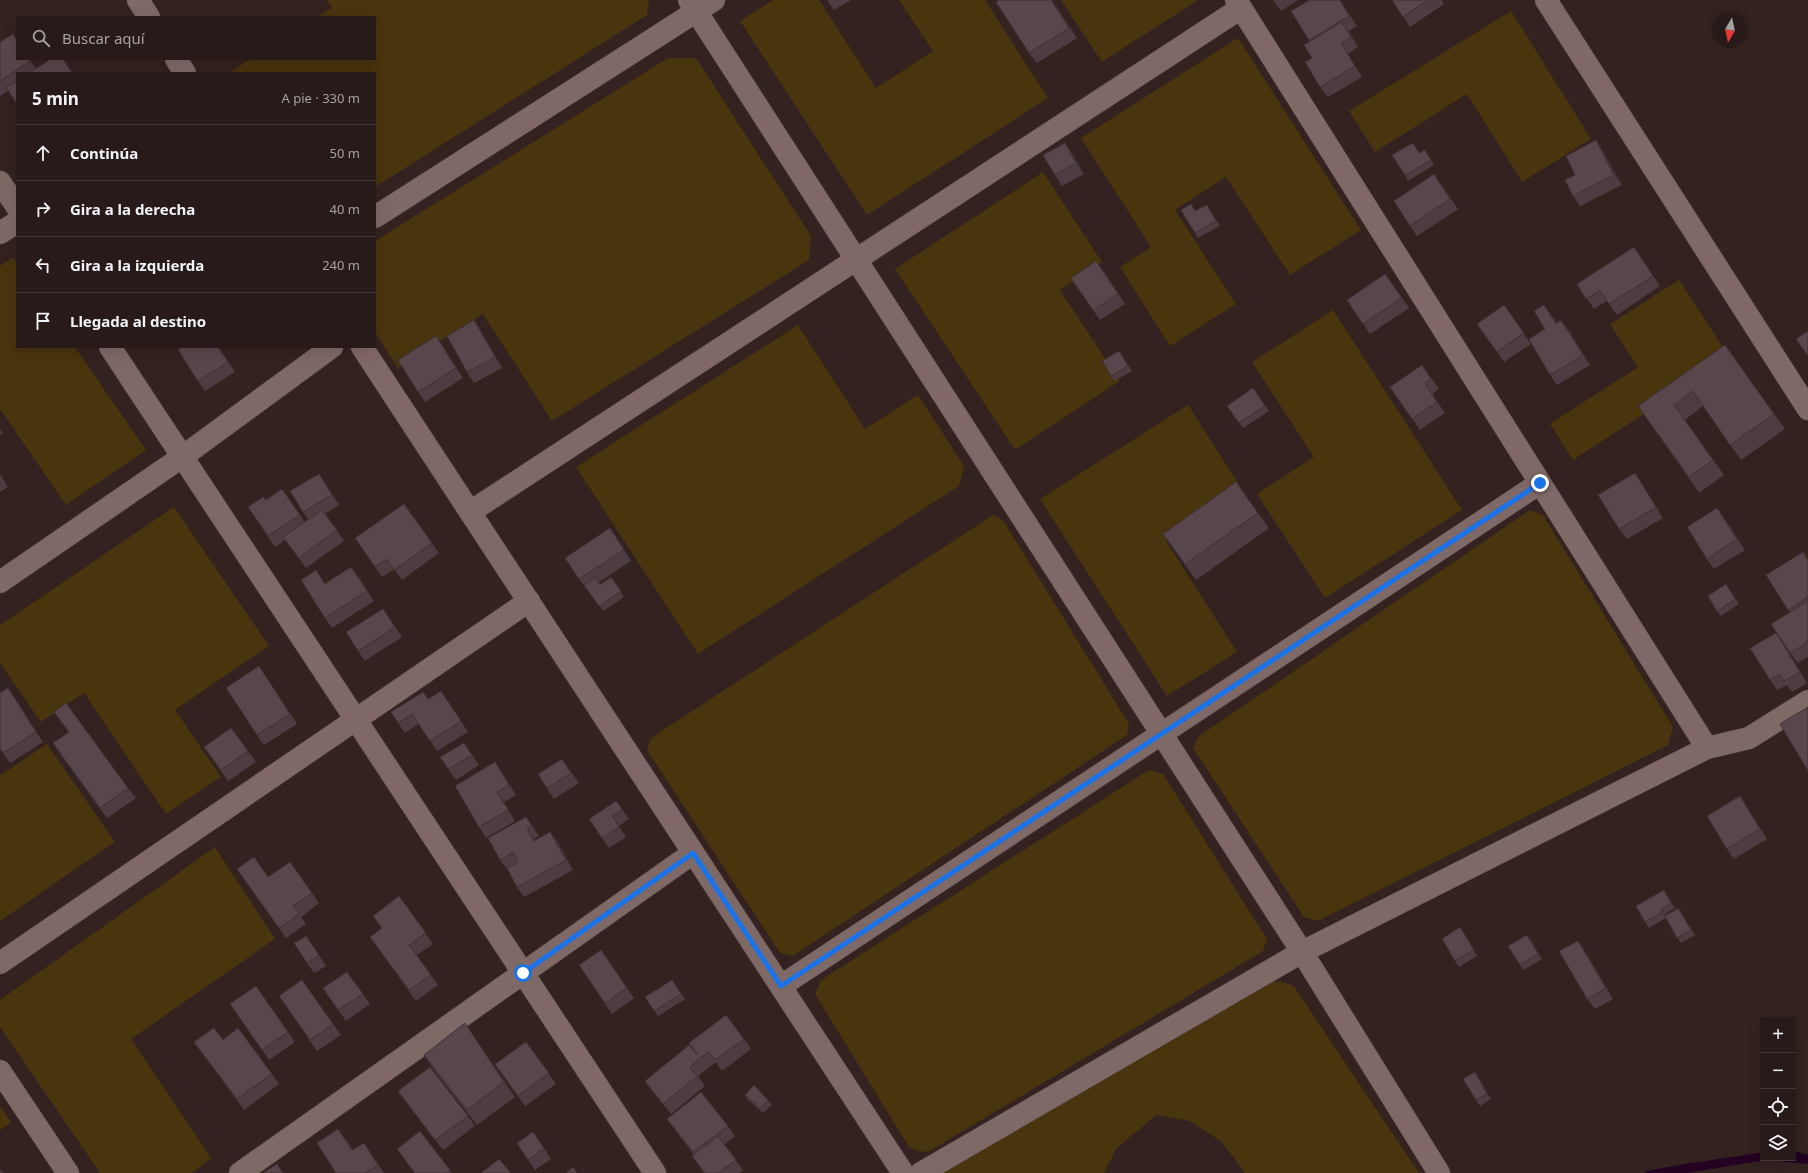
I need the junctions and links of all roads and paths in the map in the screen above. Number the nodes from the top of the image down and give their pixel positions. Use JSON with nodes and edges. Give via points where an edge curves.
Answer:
{"nodes":[{"id":1,"x":138,"y":0,"type":"edge"},
{"id":2,"x":1546,"y":0,"type":"edge"},
{"id":3,"x":700,"y":4,"type":"edge"},
{"id":4,"x":1238,"y":4,"type":"edge"},
{"id":5,"x":148,"y":16,"type":"edge"},
{"id":6,"x":177,"y":60,"type":"edge"},
{"id":7,"x":184,"y":72,"type":"edge"},
{"id":8,"x":0,"y":182,"type":"edge"},
{"id":9,"x":16,"y":206,"type":"edge"},
{"id":10,"x":376,"y":215,"type":"edge"},
{"id":11,"x":16,"y":223,"type":"edge"},
{"id":12,"x":0,"y":234,"type":"edge"},
{"id":13,"x":856,"y":260,"type":"junction"},
{"id":14,"x":111,"y":348,"type":"edge"},
{"id":15,"x":331,"y":348,"type":"edge"},
{"id":16,"x":363,"y":348,"type":"edge"},
{"id":17,"x":1808,"y":410,"type":"edge"},
{"id":18,"x":182,"y":457,"type":"junction"},
{"id":19,"x":1540,"y":483,"type":"junction"},
{"id":20,"x":470,"y":512,"type":"junction"},
{"id":21,"x":0,"y":582,"type":"edge"},
{"id":22,"x":529,"y":601,"type":"junction"},
{"id":23,"x":1808,"y":701,"type":"edge"},
{"id":24,"x":356,"y":720,"type":"junction"},
{"id":25,"x":1161,"y":734,"type":"junction"},
{"id":26,"x":1707,"y":748,"type":"junction"},
{"id":27,"x":693,"y":853,"type":"junction"},
{"id":28,"x":1302,"y":952,"type":"junction"},
{"id":29,"x":0,"y":963,"type":"edge"},
{"id":30,"x":523,"y":973,"type":"junction"},
{"id":31,"x":781,"y":986,"type":"junction"},
{"id":32,"x":0,"y":1071,"type":"edge"},
{"id":33,"x":68,"y":1173,"type":"edge"},
{"id":34,"x":240,"y":1173,"type":"edge"},
{"id":35,"x":655,"y":1173,"type":"edge"},
{"id":36,"x":903,"y":1173,"type":"edge"},
{"id":37,"x":921,"y":1173,"type":"edge"},
{"id":38,"x":1439,"y":1173,"type":"edge"}],
"edges":[{"from":1,"to":5,"type":"street"},
{"from":2,"to":17,"type":"street"},
{"from":3,"to":10,"type":"street"},
{"from":3,"to":13,"type":"street"},
{"from":4,"to":13,"type":"street"},
{"from":4,"to":19,"type":"street"},
{"from":6,"to":7,"type":"street"},
{"from":8,"to":9,"type":"street"},
{"from":11,"to":12,"type":"street"},
{"from":13,"to":20,"type":"street"},
{"from":13,"to":25,"type":"street"},
{"from":14,"to":18,"type":"street"},
{"from":15,"to":18,"type":"street"},
{"from":16,"to":20,"type":"street"},
{"from":18,"to":21,"type":"street"},
{"from":18,"to":24,"type":"street"},
{"from":19,"to":25,"type":"street"},
{"from":19,"to":26,"type":"street"},
{"from":20,"to":22,"type":"street"},
{"from":22,"to":24,"type":"street"},
{"from":22,"to":27,"type":"street"},
{"from":23,"to":26,"type":"street","via":[[1749,738]]},
{"from":24,"to":29,"type":"street"},
{"from":24,"to":30,"type":"street"},
{"from":25,"to":28,"type":"street"},
{"from":25,"to":31,"type":"street"},
{"from":26,"to":28,"type":"street"},
{"from":27,"to":30,"type":"street"},
{"from":27,"to":31,"type":"street"},
{"from":28,"to":37,"type":"street"},
{"from":28,"to":38,"type":"street"},
{"from":30,"to":34,"type":"street"},
{"from":30,"to":35,"type":"street"},
{"from":31,"to":36,"type":"street"},
{"from":32,"to":33,"type":"street"}]}
